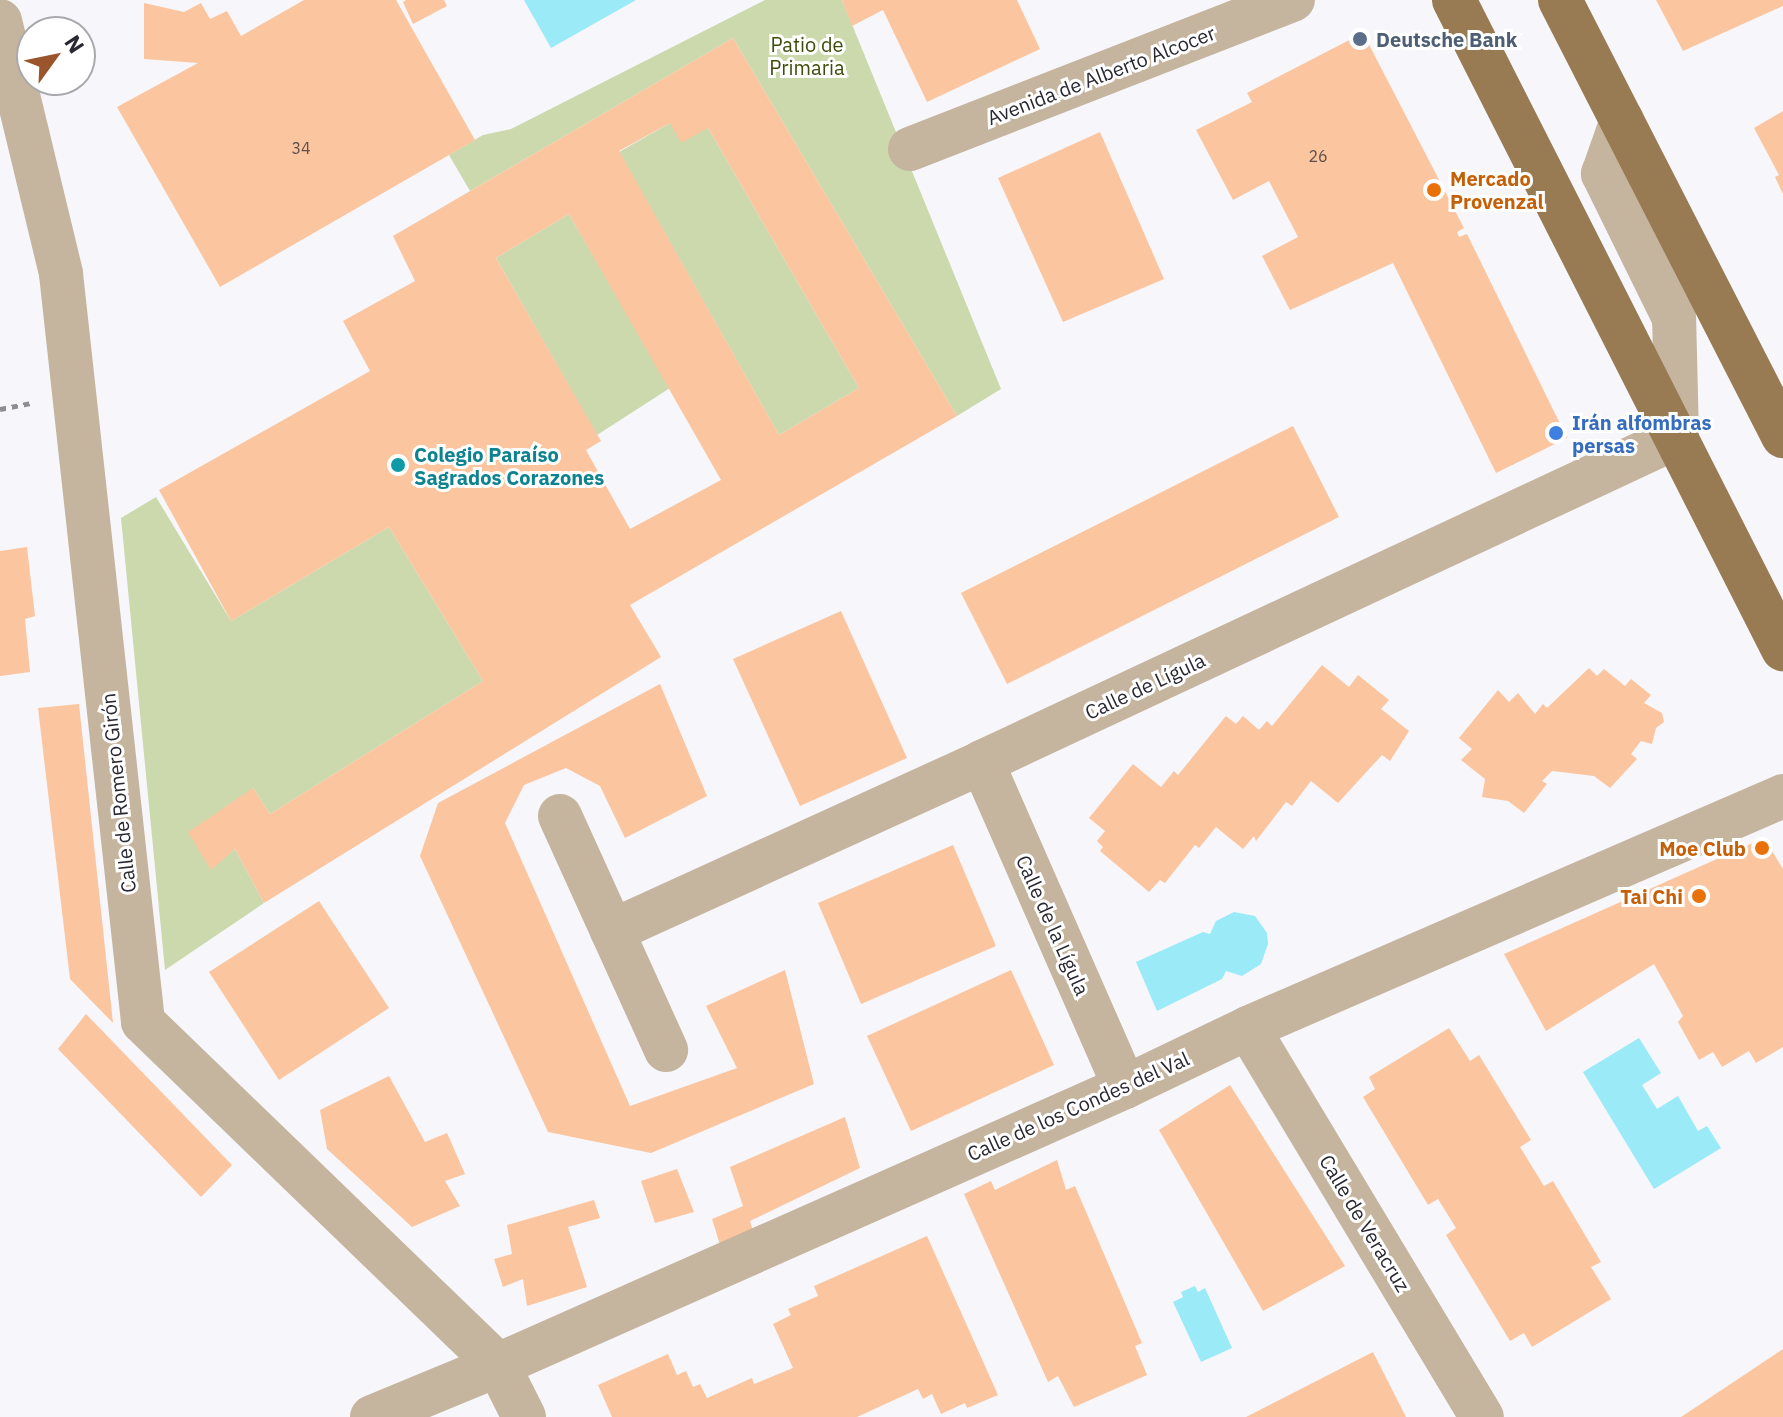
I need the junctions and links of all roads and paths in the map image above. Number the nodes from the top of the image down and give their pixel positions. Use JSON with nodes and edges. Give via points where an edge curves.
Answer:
{"nodes":[{"id":1,"x":1293,"y":0,"type":"edge"},
{"id":2,"x":1454,"y":0,"type":"edge"},
{"id":3,"x":1560,"y":0,"type":"edge"},
{"id":4,"x":0,"y":21,"type":"edge"},
{"id":5,"x":1622,"y":120,"type":"junction"},
{"id":6,"x":910,"y":149,"type":"dead end"},
{"id":7,"x":1783,"y":436,"type":"edge"},
{"id":8,"x":1677,"y":437,"type":"junction"},
{"id":9,"x":1783,"y":649,"type":"edge"},
{"id":10,"x":982,"y":762,"type":"junction"},
{"id":11,"x":1783,"y":796,"type":"edge"},
{"id":12,"x":560,"y":816,"type":"dead end"},
{"id":13,"x":612,"y":931,"type":"junction"},
{"id":14,"x":1248,"y":1028,"type":"junction"},
{"id":15,"x":666,"y":1050,"type":"dead end"},
{"id":16,"x":1125,"y":1087,"type":"junction"},
{"id":17,"x":498,"y":1365,"type":"junction"},
{"id":18,"x":372,"y":1417,"type":"edge"},
{"id":19,"x":524,"y":1417,"type":"edge"},
{"id":20,"x":1482,"y":1417,"type":"edge"}],
"edges":[{"from":1,"to":6,"type":"street","name":"Avenida de Alberto Alcocer"},
{"from":2,"to":8,"type":"main road"},
{"from":3,"to":5,"type":"main road"},
{"from":4,"to":17,"type":"street","name":"Calle de Romero Girón","via":[[61,274],[143,1022]]},
{"from":5,"to":7,"type":"main road"},
{"from":5,"to":8,"type":"street","via":[[1603,174],[1674,318]]},
{"from":8,"to":9,"type":"main road"},
{"from":8,"to":10,"type":"street","name":"Calle de Lígula"},
{"from":10,"to":13,"type":"street","name":"Calle de Lígula"},
{"from":10,"to":16,"type":"street","name":"Calle de la Lígula"},
{"from":11,"to":14,"type":"street","name":"Calle de los Condes del Val"},
{"from":12,"to":13,"type":"street"},
{"from":13,"to":15,"type":"street"},
{"from":14,"to":16,"type":"street","name":"Calle de los Condes del Val"},
{"from":14,"to":20,"type":"street","name":"Calle de Veracruz"},
{"from":16,"to":17,"type":"street","name":"Calle de los Condes del Val"},
{"from":17,"to":18,"type":"street","name":"Calle de los Condes del Val"},
{"from":17,"to":19,"type":"street","name":"Calle de Romero Girón"}]}
